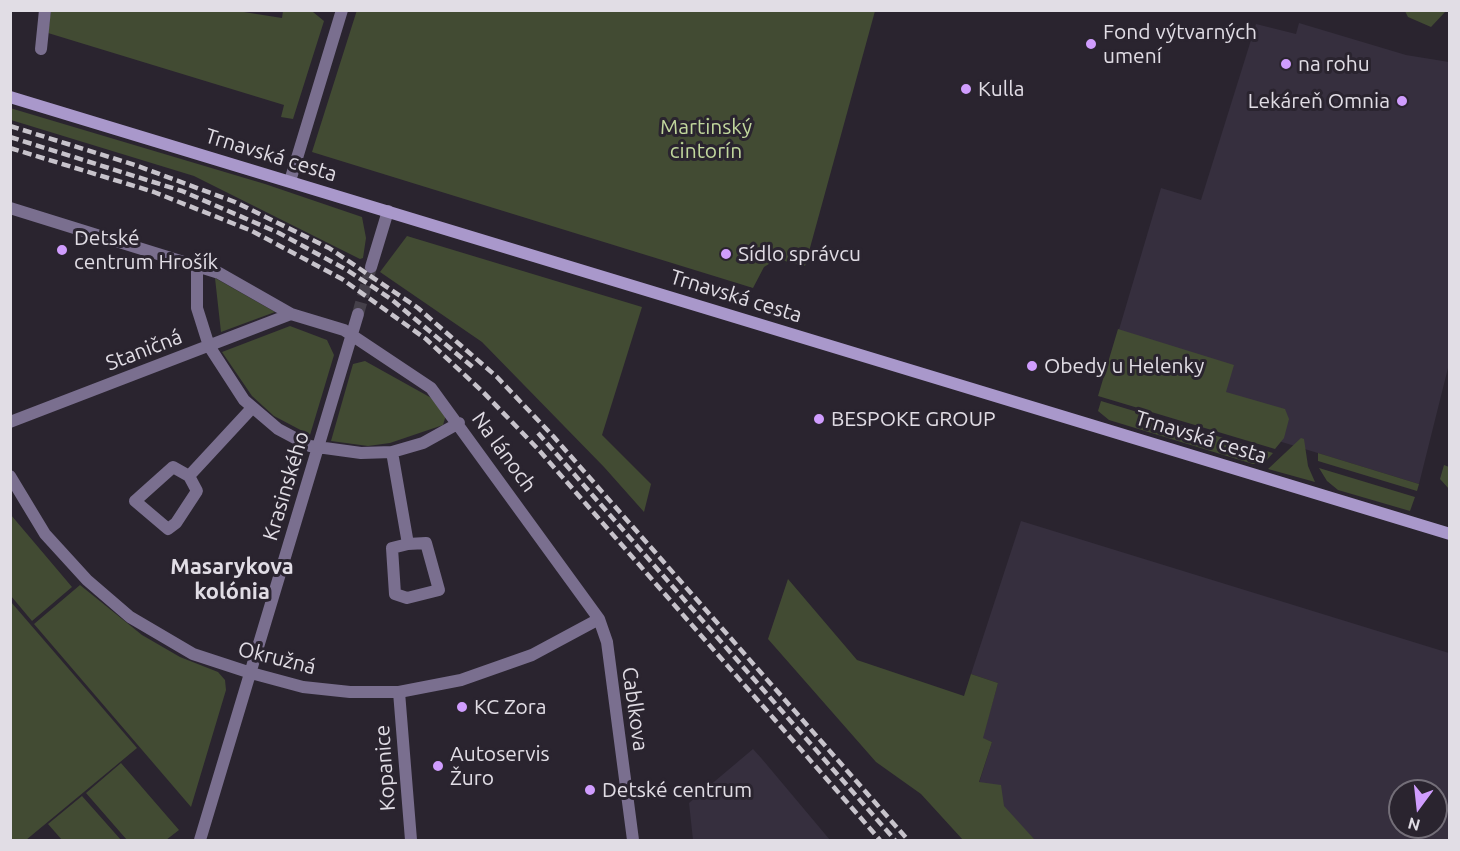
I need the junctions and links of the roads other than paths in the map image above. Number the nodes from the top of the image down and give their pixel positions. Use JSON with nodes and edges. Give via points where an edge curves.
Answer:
{"nodes":[{"id":1,"x":45,"y":10,"type":"edge"},
{"id":2,"x":342,"y":10,"type":"edge"},
{"id":3,"x":41,"y":49,"type":"dead end"},
{"id":4,"x":10,"y":96,"type":"edge"},
{"id":5,"x":290,"y":181,"type":"junction"},
{"id":6,"x":10,"y":208,"type":"edge"},
{"id":7,"x":388,"y":211,"type":"junction"},
{"id":8,"x":197,"y":265,"type":"junction"},
{"id":9,"x":371,"y":267,"type":"tunnel mouth"},
{"id":10,"x":291,"y":314,"type":"junction"},
{"id":11,"x":358,"y":314,"type":"tunnel mouth"},
{"id":12,"x":351,"y":334,"type":"junction"},
{"id":13,"x":209,"y":346,"type":"junction"},
{"id":14,"x":252,"y":408,"type":"junction"},
{"id":15,"x":10,"y":422,"type":"edge"},
{"id":16,"x":459,"y":423,"type":"junction"},
{"id":17,"x":318,"y":448,"type":"junction"},
{"id":18,"x":392,"y":452,"type":"junction"},
{"id":19,"x":10,"y":476,"type":"edge"},
{"id":20,"x":189,"y":476,"type":"junction"},
{"id":21,"x":1449,"y":534,"type":"edge"},
{"id":22,"x":408,"y":544,"type":"junction"},
{"id":23,"x":599,"y":619,"type":"junction"},
{"id":24,"x":251,"y":673,"type":"junction"},
{"id":25,"x":399,"y":692,"type":"junction"},
{"id":26,"x":200,"y":840,"type":"edge"},
{"id":27,"x":411,"y":840,"type":"edge"},
{"id":28,"x":633,"y":840,"type":"edge"}],
"edges":[{"from":1,"to":3,"type":"street"},
{"from":2,"to":5,"type":"street"},
{"from":4,"to":5,"type":"main road","name":"Trnavská cesta"},
{"from":5,"to":7,"type":"main road","name":"Trnavská cesta"},
{"from":6,"to":8,"type":"street","name":"Na lánoch"},
{"from":7,"to":9,"type":"street"},
{"from":7,"to":21,"type":"main road","name":"Trnavská cesta"},
{"from":8,"to":10,"type":"street","name":"Na lánoch","via":[[219,273]]},
{"from":8,"to":13,"type":"street","via":[[197,308]]},
{"from":10,"to":12,"type":"street","name":"Na lánoch"},
{"from":10,"to":13,"type":"street","name":"Staničná"},
{"from":11,"to":12,"type":"street","name":"Krasinského"},
{"from":12,"to":16,"type":"street","name":"Na lánoch","via":[[431,388]]},
{"from":12,"to":17,"type":"street","name":"Krasinského"},
{"from":13,"to":14,"type":"street"},
{"from":13,"to":15,"type":"street","name":"Staničná"},
{"from":14,"to":17,"type":"street","via":[[278,429]]},
{"from":14,"to":20,"type":"street"},
{"from":16,"to":18,"type":"street","via":[[423,443]]},
{"from":16,"to":23,"type":"street","name":"Na lánoch"},
{"from":17,"to":18,"type":"street"},
{"from":17,"to":24,"type":"street","name":"Krasinského"},
{"from":18,"to":22,"type":"street"},
{"from":19,"to":24,"type":"street","name":"Okružná","via":[[45,534],[87,580],[130,617],[193,654]]},
{"from":20,"to":20,"type":"street","via":[[173,467],[135,501],[168,529],[197,491]]},
{"from":22,"to":22,"type":"street","via":[[392,548],[396,594],[407,598],[439,590],[426,543]]},
{"from":23,"to":25,"type":"street","name":"Okružná","via":[[532,655],[461,680]]},
{"from":23,"to":28,"type":"street","name":"Cablkova","via":[[607,642]]},
{"from":24,"to":25,"type":"street","name":"Okružná","via":[[303,687]]},
{"from":24,"to":26,"type":"street","name":"Krasinského"},
{"from":25,"to":27,"type":"street","name":"Kopanice"}]}
